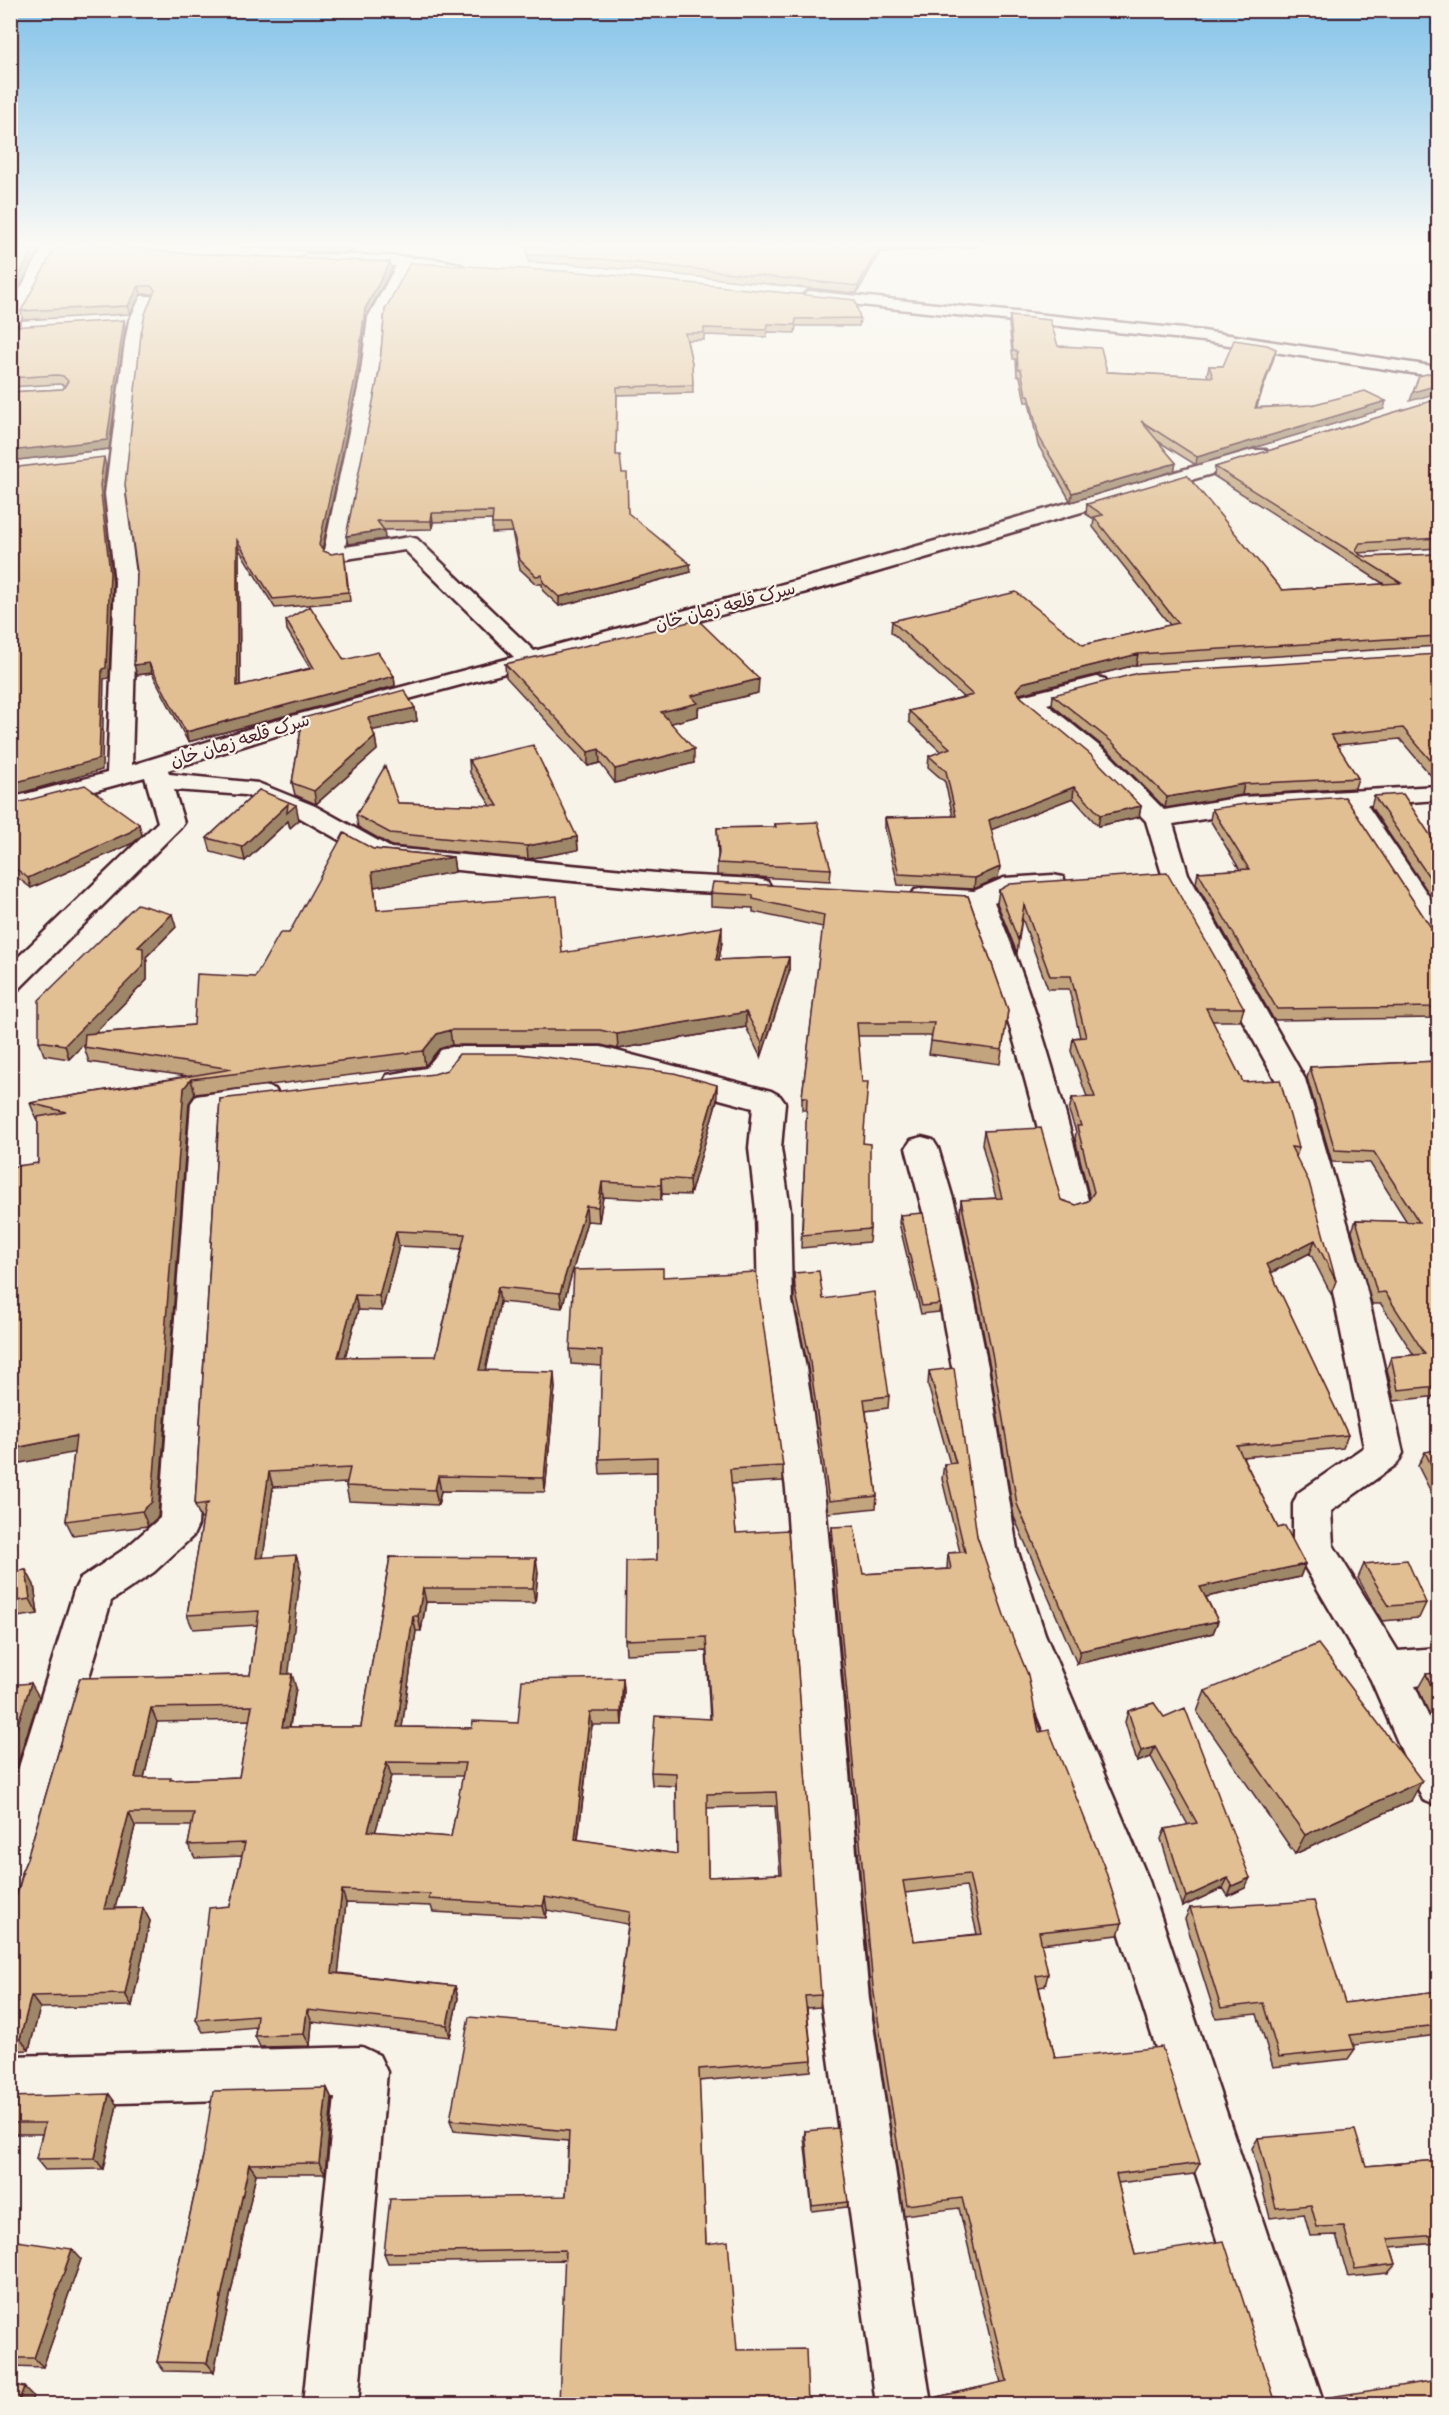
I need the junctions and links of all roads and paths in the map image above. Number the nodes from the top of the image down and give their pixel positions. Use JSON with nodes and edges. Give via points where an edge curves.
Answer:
{"nodes":[{"id":1,"x":128,"y":357,"type":"edge"},
{"id":2,"x":372,"y":357,"type":"edge"},
{"id":3,"x":1338,"y":357,"type":"edge"},
{"id":4,"x":1438,"y":372,"type":"edge"},
{"id":5,"x":1279,"y":448,"type":"edge"},
{"id":6,"x":120,"y":456,"type":"junction"},
{"id":7,"x":98,"y":459,"type":"edge"},
{"id":8,"x":528,"y":658,"type":"junction"},
{"id":9,"x":1115,"y":680,"type":"edge"},
{"id":10,"x":156,"y":774,"type":"junction"},
{"id":11,"x":119,"y":777,"type":"junction"},
{"id":12,"x":1438,"y":793,"type":"edge"},
{"id":13,"x":1350,"y":798,"type":"junction"},
{"id":14,"x":10,"y":806,"type":"edge"},
{"id":15,"x":1158,"y":819,"type":"junction"},
{"id":16,"x":1073,"y":881,"type":"edge"},
{"id":17,"x":782,"y":888,"type":"edge"},
{"id":18,"x":897,"y":895,"type":"edge"},
{"id":19,"x":979,"y":899,"type":"junction"},
{"id":20,"x":1438,"y":930,"type":"edge"},
{"id":21,"x":10,"y":982,"type":"edge"},
{"id":22,"x":368,"y":1085,"type":"edge"},
{"id":23,"x":287,"y":1094,"type":"edge"},
{"id":24,"x":922,"y":1148,"type":"dead end"},
{"id":25,"x":1073,"y":1204,"type":"edge"},
{"id":26,"x":1438,"y":1666,"type":"edge"},
{"id":27,"x":1387,"y":1670,"type":"junction"},
{"id":28,"x":1438,"y":1786,"type":"edge"},
{"id":29,"x":10,"y":1871,"type":"edge"},
{"id":30,"x":10,"y":2081,"type":"edge"},
{"id":31,"x":330,"y":2404,"type":"edge"},
{"id":32,"x":904,"y":2404,"type":"edge"},
{"id":33,"x":1297,"y":2404,"type":"edge"}],
"edges":[{"from":1,"to":6,"type":"street"},
{"from":2,"to":8,"type":"street","via":[[333,555],[410,543]]},
{"from":3,"to":4,"type":"street"},
{"from":5,"to":8,"type":"street","name":"سرک قلعه زمان خان","via":[[828,579]]},
{"from":6,"to":7,"type":"street"},
{"from":6,"to":11,"type":"street","via":[[115,494],[126,582]]},
{"from":8,"to":10,"type":"street","name":"سرک قلعه زمان خان","via":[[289,724]]},
{"from":9,"to":15,"type":"street","via":[[1029,701],[1100,759]]},
{"from":10,"to":11,"type":"street","name":"سرک قلعه زمان خان"},
{"from":10,"to":17,"type":"street","via":[[249,788],[306,811],[385,855],[677,883]]},
{"from":10,"to":21,"type":"street","via":[[171,824]]},
{"from":11,"to":14,"type":"street","name":"سرک قلعه زمان خان"},
{"from":12,"to":13,"type":"street"},
{"from":13,"to":15,"type":"street","via":[[1242,804]]},
{"from":13,"to":20,"type":"street"},
{"from":15,"to":27,"type":"street","via":[[1164,875],[1290,1079],[1349,1287],[1384,1453],[1312,1504],[1313,1547]]},
{"from":16,"to":19,"type":"street","via":[[1004,886]]},
{"from":18,"to":19,"type":"street"},
{"from":19,"to":25,"type":"street","via":[[1006,967],[1043,1084]]},
{"from":22,"to":32,"type":"street","via":[[436,1077],[452,1057],[600,1057],[769,1103],[765,1149],[773,1210],[775,1301],[805,1489],[845,1999]]},
{"from":23,"to":29,"type":"street","via":[[207,1103],[179,1525],[140,1560],[93,1592]]},
{"from":24,"to":33,"type":"street","via":[[941,1216],[970,1367],[997,1549],[1025,1634],[1126,1881]]},
{"from":26,"to":27,"type":"street"},
{"from":27,"to":28,"type":"street"},
{"from":30,"to":31,"type":"street","via":[[362,2072]]}]}
